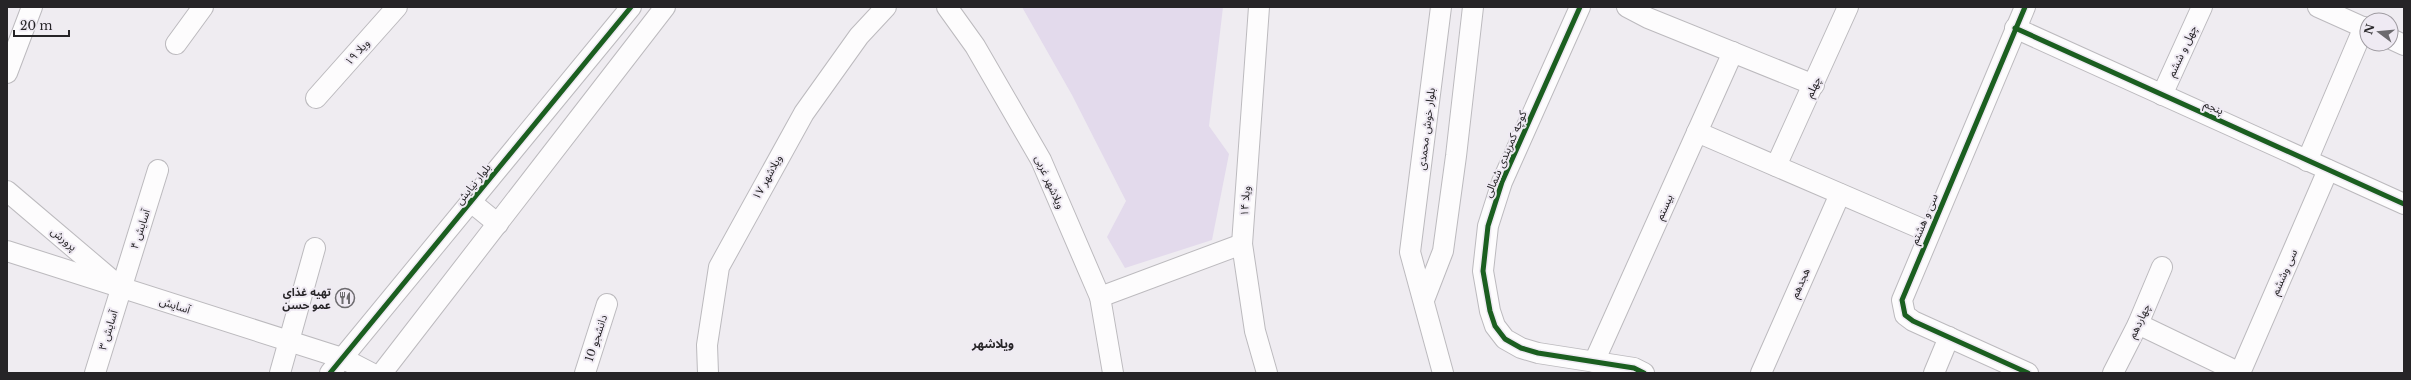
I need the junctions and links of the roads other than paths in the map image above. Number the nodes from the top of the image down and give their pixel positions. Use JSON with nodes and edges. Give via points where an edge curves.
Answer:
{"nodes":[{"id":1,"x":32,"y":7,"type":"edge"},
{"id":2,"x":203,"y":7,"type":"edge"},
{"id":3,"x":397,"y":7,"type":"edge"},
{"id":4,"x":631,"y":7,"type":"edge"},
{"id":5,"x":665,"y":7,"type":"edge"},
{"id":6,"x":886,"y":7,"type":"edge"},
{"id":7,"x":947,"y":7,"type":"edge"},
{"id":8,"x":1259,"y":7,"type":"edge"},
{"id":9,"x":1580,"y":7,"type":"edge"},
{"id":10,"x":1627,"y":7,"type":"edge"},
{"id":11,"x":1848,"y":7,"type":"edge"},
{"id":12,"x":2025,"y":7,"type":"edge"},
{"id":13,"x":2202,"y":7,"type":"edge"},
{"id":14,"x":2318,"y":7,"type":"edge"},
{"id":15,"x":1441,"y":10,"type":"edge"},
{"id":16,"x":1472,"y":11,"type":"edge"},
{"id":17,"x":1650,"y":12,"type":"edge"},
{"id":18,"x":619,"y":22,"type":"junction"},
{"id":19,"x":2359,"y":25,"type":"edge"},
{"id":20,"x":2015,"y":28,"type":"junction"},
{"id":21,"x":639,"y":41,"type":"junction"},
{"id":22,"x":176,"y":44,"type":"dead end"},
{"id":23,"x":2359,"y":44,"type":"edge"},
{"id":24,"x":1733,"y":52,"type":"junction"},
{"id":25,"x":7,"y":73,"type":"edge"},
{"id":26,"x":1814,"y":85,"type":"junction"},
{"id":27,"x":2162,"y":95,"type":"junction"},
{"id":28,"x":316,"y":98,"type":"dead end"},
{"id":29,"x":1698,"y":132,"type":"junction"},
{"id":30,"x":2307,"y":160,"type":"junction"},
{"id":31,"x":1776,"y":166,"type":"junction"},
{"id":32,"x":158,"y":170,"type":"dead end"},
{"id":33,"x":2328,"y":170,"type":"junction"},
{"id":34,"x":7,"y":191,"type":"edge"},
{"id":35,"x":1840,"y":194,"type":"junction"},
{"id":36,"x":471,"y":202,"type":"junction"},
{"id":37,"x":2404,"y":204,"type":"edge"},
{"id":38,"x":498,"y":224,"type":"junction"},
{"id":39,"x":1929,"y":232,"type":"junction"},
{"id":40,"x":1242,"y":244,"type":"junction"},
{"id":41,"x":315,"y":248,"type":"dead end"},
{"id":42,"x":7,"y":251,"type":"edge"},
{"id":43,"x":2162,"y":267,"type":"dead end"},
{"id":44,"x":121,"y":288,"type":"junction"},
{"id":45,"x":1100,"y":297,"type":"junction"},
{"id":46,"x":1424,"y":300,"type":"junction"},
{"id":47,"x":607,"y":304,"type":"dead end"},
{"id":48,"x":2138,"y":324,"type":"junction"},
{"id":49,"x":1949,"y":337,"type":"junction"},
{"id":50,"x":290,"y":342,"type":"junction"},
{"id":51,"x":1594,"y":362,"type":"junction"},
{"id":52,"x":336,"y":366,"type":"edge"},
{"id":53,"x":2218,"y":368,"type":"edge"},
{"id":54,"x":95,"y":373,"type":"edge"},
{"id":55,"x":280,"y":373,"type":"edge"},
{"id":56,"x":371,"y":373,"type":"edge"},
{"id":57,"x":382,"y":373,"type":"edge"},
{"id":58,"x":585,"y":373,"type":"edge"},
{"id":59,"x":708,"y":373,"type":"edge"},
{"id":60,"x":1113,"y":373,"type":"edge"},
{"id":61,"x":1267,"y":373,"type":"edge"},
{"id":62,"x":1443,"y":373,"type":"edge"},
{"id":63,"x":1644,"y":373,"type":"edge"},
{"id":64,"x":1761,"y":373,"type":"edge"},
{"id":65,"x":1934,"y":373,"type":"edge"},
{"id":66,"x":2028,"y":373,"type":"edge"},
{"id":67,"x":2113,"y":373,"type":"edge"},
{"id":68,"x":2240,"y":373,"type":"edge"}],
"edges":[{"from":1,"to":25,"type":"street"},
{"from":2,"to":22,"type":"street"},
{"from":3,"to":28,"type":"street","name":"۱۹ ویلا"},
{"from":4,"to":18,"type":"street","name":"بلوار نیایش"},
{"from":5,"to":21,"type":"street"},
{"from":6,"to":59,"type":"street","name":"ویلاشهر ۱۷","via":[[859,36],[804,113],[719,266],[708,345]]},
{"from":7,"to":45,"type":"street","name":"ویلاشهر غربی","via":[[975,46],[1042,160]]},
{"from":8,"to":40,"type":"street","name":"۱۴ ویلا"},
{"from":9,"to":51,"type":"street","name":"کوچه کمربندی شمالی","via":[[1502,182],[1488,226],[1483,271],[1490,311],[1495,326],[1505,339],[1521,348],[1538,353]]},
{"from":10,"to":17,"type":"street"},
{"from":11,"to":26,"type":"street","name":"چهلم"},
{"from":12,"to":20,"type":"street","name":"سی و هشتم"},
{"from":13,"to":27,"type":"street","name":"چهل و ششم"},
{"from":14,"to":19,"type":"street"},
{"from":15,"to":16,"type":"street","via":[[1457,8]]},
{"from":15,"to":46,"type":"street","name":"بلوار خوش محمدی","via":[[1410,252]]},
{"from":16,"to":46,"type":"street","via":[[1443,251]]},
{"from":17,"to":24,"type":"street"},
{"from":18,"to":21,"type":"street"},
{"from":18,"to":36,"type":"street","name":"بلوار نیایش"},
{"from":20,"to":27,"type":"street","name":"پنجم"},
{"from":20,"to":39,"type":"street","name":"سی و هشتم"},
{"from":21,"to":38,"type":"street"},
{"from":23,"to":30,"type":"street"},
{"from":24,"to":26,"type":"street"},
{"from":24,"to":29,"type":"street","name":"بیستم"},
{"from":26,"to":31,"type":"street","name":"چهلم"},
{"from":27,"to":30,"type":"street","name":"پنجم"},
{"from":29,"to":31,"type":"street"},
{"from":29,"to":51,"type":"street","name":"بیستم"},
{"from":30,"to":33,"type":"street","name":"پنجم"},
{"from":31,"to":35,"type":"street"},
{"from":32,"to":44,"type":"street","name":"۴ آسایش"},
{"from":33,"to":37,"type":"street","name":"پنجم"},
{"from":33,"to":68,"type":"street","name":"سی وششم"},
{"from":34,"to":44,"type":"street","name":"پرورش"},
{"from":35,"to":39,"type":"street"},
{"from":35,"to":64,"type":"street","name":"هجدهم"},
{"from":36,"to":38,"type":"street"},
{"from":36,"to":52,"type":"street","name":"بلوار نیایش"},
{"from":38,"to":57,"type":"street"},
{"from":39,"to":49,"type":"street","name":"سی و هشتم","via":[[1905,291],[1903,308],[1905,315]]},
{"from":40,"to":45,"type":"street"},
{"from":40,"to":61,"type":"street","name":"۱۴ ویلا","via":[[1255,331]]},
{"from":41,"to":50,"type":"street"},
{"from":42,"to":44,"type":"street","name":"آسایش"},
{"from":43,"to":48,"type":"street","name":"چهاردهم"},
{"from":44,"to":50,"type":"street","name":"آسایش"},
{"from":44,"to":54,"type":"street","name":"۳ آسایش"},
{"from":45,"to":60,"type":"street","name":"ویلاشهر غربی"},
{"from":46,"to":62,"type":"street"},
{"from":47,"to":58,"type":"street","name":"دانشجو 10"},
{"from":48,"to":53,"type":"street"},
{"from":48,"to":67,"type":"street","name":"چهاردهم"},
{"from":49,"to":65,"type":"street"},
{"from":49,"to":66,"type":"street","name":"سی و هشتم"},
{"from":50,"to":52,"type":"street","name":"آسایش"},
{"from":50,"to":55,"type":"street"},
{"from":51,"to":63,"type":"street","name":"کوچه کمربندی شمالی","via":[[1634,368]]},
{"from":52,"to":56,"type":"street","name":"آسایش"},
{"from":53,"to":68,"type":"street"}]}
